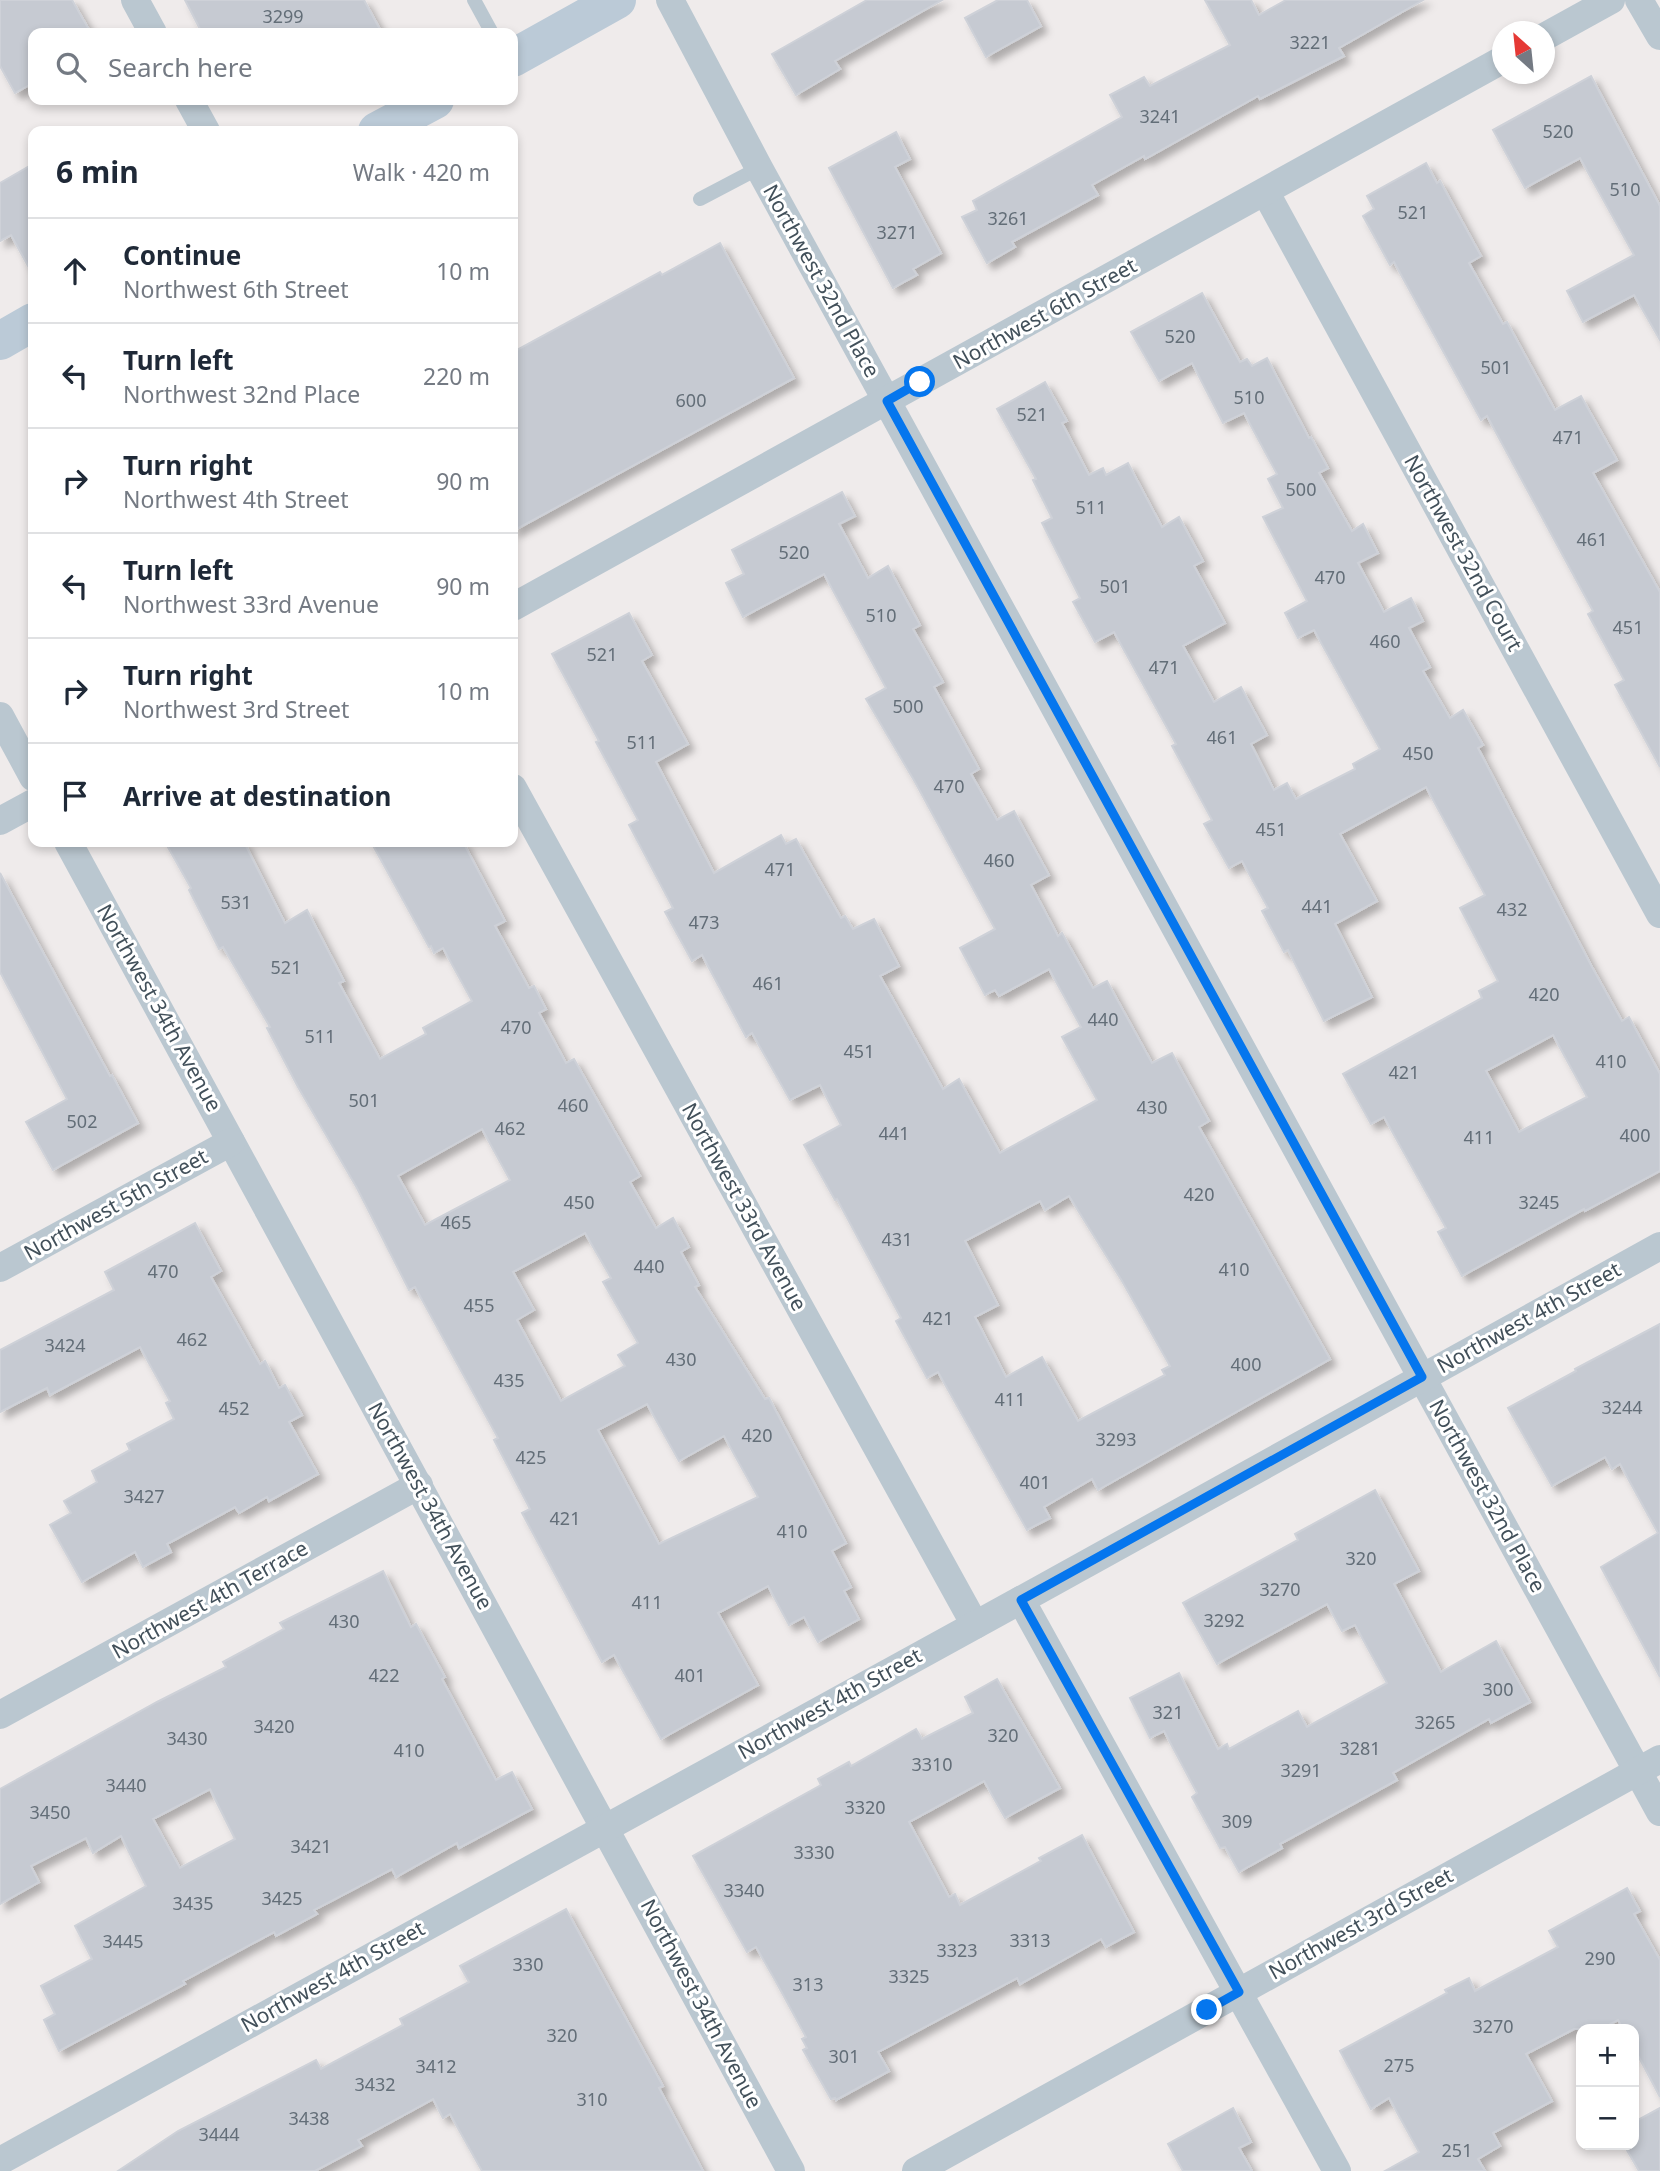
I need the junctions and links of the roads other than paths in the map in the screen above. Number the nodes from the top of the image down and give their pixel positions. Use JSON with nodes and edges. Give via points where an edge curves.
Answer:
{"nodes":[{"id":1,"x":136,"y":0,"type":"edge"},
{"id":2,"x":474,"y":0,"type":"edge"},
{"id":3,"x":617,"y":0,"type":"edge"},
{"id":4,"x":670,"y":0,"type":"edge"},
{"id":5,"x":1611,"y":0,"type":"edge"},
{"id":6,"x":1639,"y":0,"type":"edge"},
{"id":7,"x":150,"y":28,"type":"edge"},
{"id":8,"x":489,"y":28,"type":"edge"},
{"id":9,"x":1555,"y":31,"type":"edge"},
{"id":10,"x":1660,"y":36,"type":"edge"},
{"id":11,"x":518,"y":55,"type":"edge"},
{"id":12,"x":1492,"y":66,"type":"edge"},
{"id":13,"x":192,"y":105,"type":"edge"},
{"id":14,"x":426,"y":105,"type":"edge"},
{"id":15,"x":203,"y":126,"type":"edge"},
{"id":16,"x":386,"y":126,"type":"edge"},
{"id":17,"x":759,"y":168,"type":"junction"},
{"id":18,"x":1266,"y":193,"type":"junction"},
{"id":19,"x":700,"y":199,"type":"dead end"},
{"id":20,"x":28,"y":325,"type":"edge"},
{"id":21,"x":0,"y":341,"type":"edge"},
{"id":22,"x":887,"y":401,"type":"junction"},
{"id":23,"x":518,"y":604,"type":"edge"},
{"id":24,"x":0,"y":716,"type":"edge"},
{"id":25,"x":28,"y":769,"type":"edge"},
{"id":26,"x":518,"y":797,"type":"edge"},
{"id":27,"x":28,"y":806,"type":"edge"},
{"id":28,"x":0,"y":821,"type":"edge"},
{"id":29,"x":71,"y":847,"type":"edge"},
{"id":30,"x":1660,"y":914,"type":"edge"},
{"id":31,"x":231,"y":1142,"type":"junction"},
{"id":32,"x":1660,"y":1245,"type":"edge"},
{"id":33,"x":0,"y":1268,"type":"edge"},
{"id":34,"x":1422,"y":1377,"type":"junction"},
{"id":35,"x":419,"y":1485,"type":"junction"},
{"id":36,"x":1021,"y":1600,"type":"junction"},
{"id":37,"x":975,"y":1625,"type":"junction"},
{"id":38,"x":0,"y":1715,"type":"edge"},
{"id":39,"x":1649,"y":1765,"type":"edge"},
{"id":40,"x":1660,"y":1812,"type":"edge"},
{"id":41,"x":605,"y":1828,"type":"junction"},
{"id":42,"x":1239,"y":1992,"type":"junction"},
{"id":43,"x":0,"y":2161,"type":"edge"},
{"id":44,"x":791,"y":2171,"type":"edge"},
{"id":45,"x":916,"y":2171,"type":"edge"},
{"id":46,"x":1337,"y":2171,"type":"edge"}],
"edges":[{"from":1,"to":7,"type":"street"},
{"from":2,"to":8,"type":"lane"},
{"from":3,"to":11,"type":"main road"},
{"from":4,"to":17,"type":"street","name":"Northwest 32nd Place"},
{"from":5,"to":9,"type":"street"},
{"from":6,"to":10,"type":"street"},
{"from":12,"to":18,"type":"street","name":"Northwest 6th Street"},
{"from":13,"to":15,"type":"street"},
{"from":14,"to":16,"type":"main road"},
{"from":17,"to":19,"type":"lane"},
{"from":17,"to":22,"type":"street","name":"Northwest 32nd Place"},
{"from":18,"to":22,"type":"street","name":"Northwest 6th Street"},
{"from":18,"to":30,"type":"street","name":"Northwest 32nd Court"},
{"from":20,"to":21,"type":"main road"},
{"from":22,"to":23,"type":"street","name":"Northwest 6th Street"},
{"from":22,"to":34,"type":"street","name":"Northwest 32nd Place"},
{"from":24,"to":25,"type":"street"},
{"from":26,"to":37,"type":"street","name":"Northwest 33rd Avenue"},
{"from":27,"to":28,"type":"street"},
{"from":29,"to":31,"type":"street","name":"Northwest 34th Avenue"},
{"from":31,"to":33,"type":"street","name":"Northwest 5th Street"},
{"from":31,"to":35,"type":"street","name":"Northwest 34th Avenue"},
{"from":32,"to":34,"type":"street","name":"Northwest 4th Street"},
{"from":34,"to":36,"type":"street","name":"Northwest 4th Street"},
{"from":34,"to":39,"type":"street","name":"Northwest 32nd Place"},
{"from":35,"to":38,"type":"street","name":"Northwest 4th Terrace"},
{"from":35,"to":41,"type":"street","name":"Northwest 34th Avenue"},
{"from":36,"to":37,"type":"street","name":"Northwest 4th Street"},
{"from":36,"to":42,"type":"street"},
{"from":37,"to":41,"type":"street","name":"Northwest 4th Street"},
{"from":39,"to":40,"type":"street","name":"Northwest 32nd Place"},
{"from":39,"to":42,"type":"street","name":"Northwest 3rd Street"},
{"from":41,"to":43,"type":"street","name":"Northwest 4th Street"},
{"from":41,"to":44,"type":"street","name":"Northwest 34th Avenue"},
{"from":42,"to":45,"type":"street","name":"Northwest 3rd Street"},
{"from":42,"to":46,"type":"street"}]}
